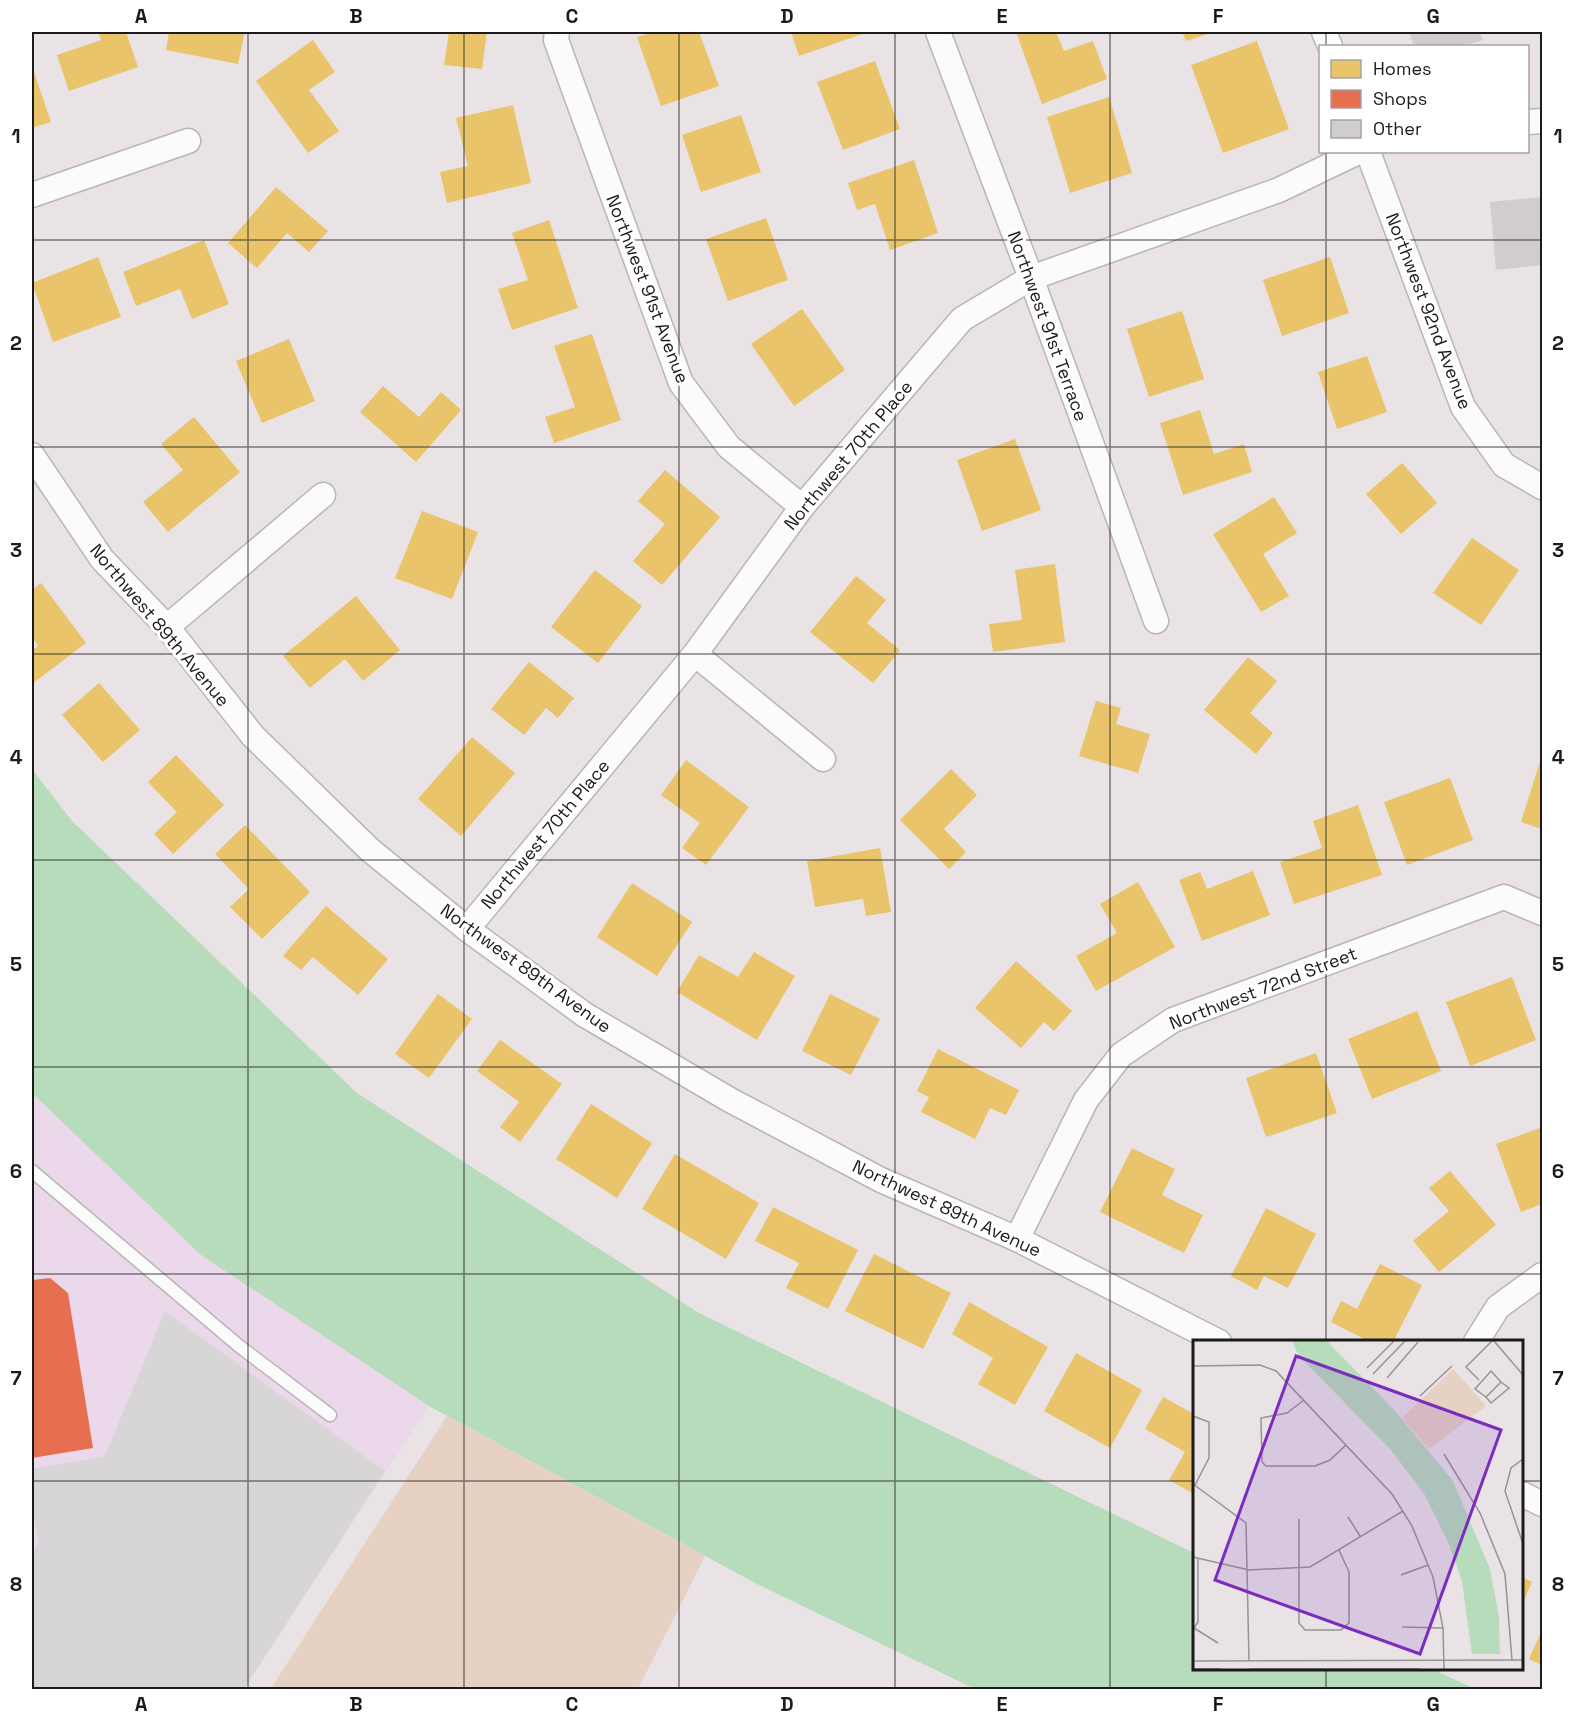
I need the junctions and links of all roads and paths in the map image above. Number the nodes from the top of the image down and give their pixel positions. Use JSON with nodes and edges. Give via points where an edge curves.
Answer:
{"nodes":[{"id":1,"x":557,"y":32,"type":"edge"},
{"id":2,"x":938,"y":32,"type":"edge"},
{"id":3,"x":188,"y":141,"type":"dead end"},
{"id":4,"x":1356,"y":153,"type":"edge"},
{"id":5,"x":1368,"y":153,"type":"edge"},
{"id":6,"x":32,"y":195,"type":"edge"},
{"id":7,"x":1031,"y":278,"type":"junction"},
{"id":8,"x":32,"y":455,"type":"edge"},
{"id":9,"x":1542,"y":487,"type":"edge"},
{"id":10,"x":323,"y":495,"type":"dead end"},
{"id":11,"x":802,"y":507,"type":"junction"},
{"id":12,"x":1156,"y":621,"type":"dead end"},
{"id":13,"x":167,"y":627,"type":"junction"},
{"id":14,"x":695,"y":654,"type":"junction"},
{"id":15,"x":823,"y":759,"type":"dead end"},
{"id":16,"x":1542,"y":913,"type":"edge"},
{"id":17,"x":467,"y":929,"type":"junction"},
{"id":18,"x":32,"y":1171,"type":"edge"},
{"id":19,"x":1017,"y":1239,"type":"junction"},
{"id":20,"x":1542,"y":1275,"type":"edge"},
{"id":21,"x":1217,"y":1340,"type":"edge"},
{"id":22,"x":1477,"y":1340,"type":"edge"},
{"id":23,"x":330,"y":1415,"type":"dead end"},
{"id":24,"x":1523,"y":1495,"type":"edge"},
{"id":25,"x":1542,"y":1504,"type":"edge"}],
"edges":[{"from":1,"to":11,"type":"street","name":"Northwest 91st Avenue","via":[[556,40],[681,383],[729,447]]},
{"from":2,"to":7,"type":"street","name":"Northwest 91st Terrace"},
{"from":3,"to":6,"type":"street"},
{"from":4,"to":7,"type":"street","name":"Northwest 70th Place","via":[[1279,190]]},
{"from":5,"to":9,"type":"street","name":"Northwest 92nd Avenue","via":[[1463,406],[1504,465]]},
{"from":7,"to":11,"type":"street","name":"Northwest 70th Place","via":[[962,319]]},
{"from":7,"to":12,"type":"street","name":"Northwest 91st Terrace"},
{"from":8,"to":13,"type":"street","name":"Northwest 89th Avenue","via":[[102,559]]},
{"from":10,"to":13,"type":"street"},
{"from":11,"to":14,"type":"street","name":"Northwest 70th Place"},
{"from":13,"to":17,"type":"street","name":"Northwest 89th Avenue","via":[[253,736],[370,850]]},
{"from":14,"to":15,"type":"street"},
{"from":14,"to":17,"type":"street","name":"Northwest 70th Place"},
{"from":16,"to":19,"type":"street","name":"Northwest 72nd Street","via":[[1504,897],[1173,1020],[1121,1055],[1086,1100]]},
{"from":17,"to":19,"type":"street","name":"Northwest 89th Avenue","via":[[585,1015],[730,1100],[881,1180]]},
{"from":18,"to":23,"type":"lane","via":[[239,1346]]},
{"from":19,"to":21,"type":"street","name":"Northwest 89th Avenue"},
{"from":20,"to":22,"type":"street","via":[[1498,1307]]},
{"from":24,"to":25,"type":"street"}]}
